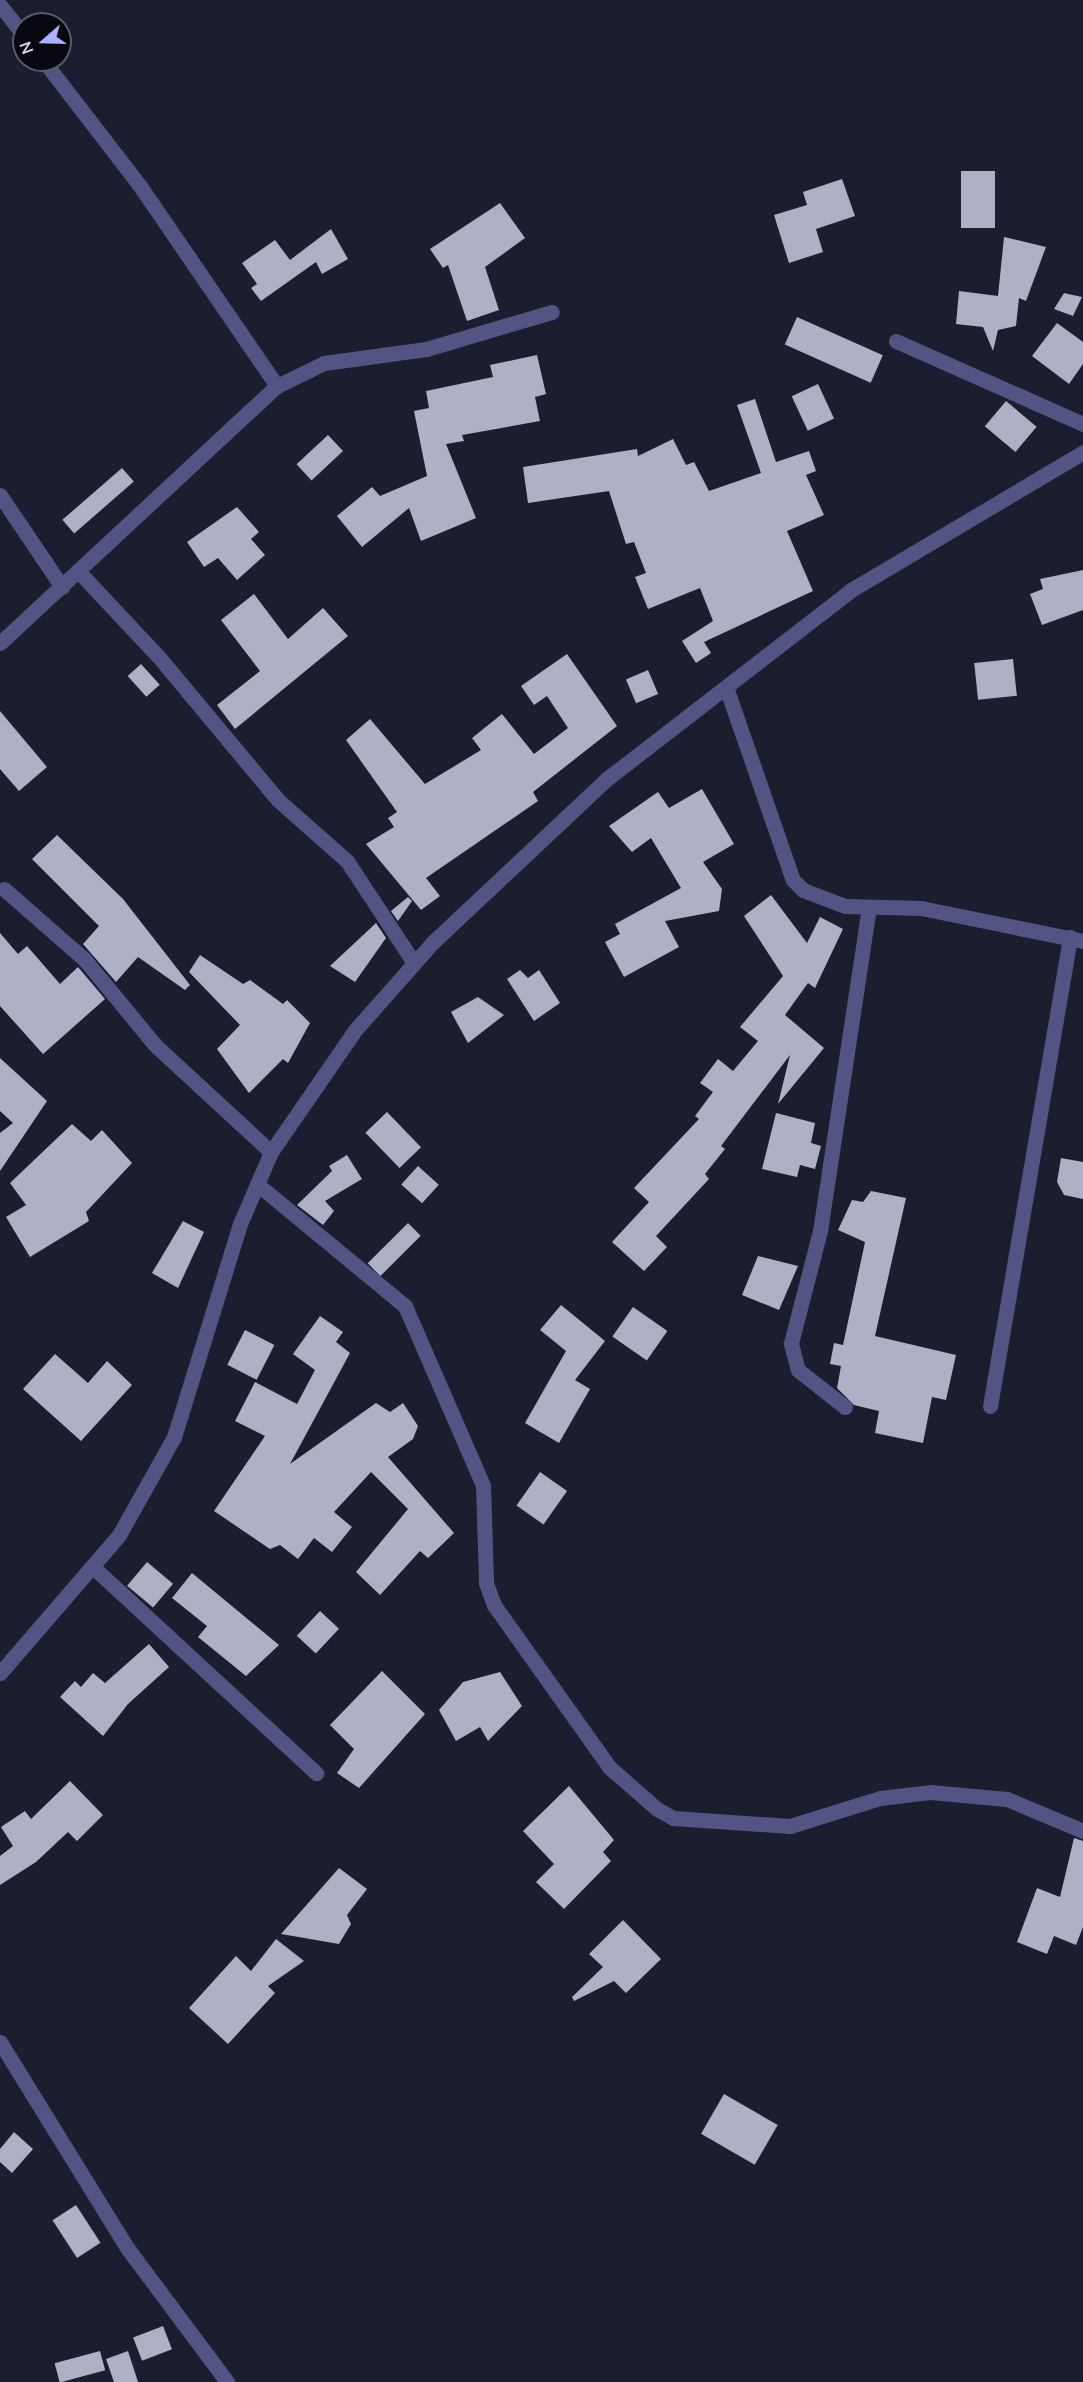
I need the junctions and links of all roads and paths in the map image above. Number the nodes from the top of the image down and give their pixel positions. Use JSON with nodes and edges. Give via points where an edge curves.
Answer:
{"nodes":[{"id":1,"x":0,"y":5,"type":"edge"},
{"id":2,"x":12,"y":20,"type":"edge"},
{"id":3,"x":52,"y":72,"type":"edge"},
{"id":4,"x":552,"y":312,"type":"dead end"},
{"id":5,"x":896,"y":341,"type":"dead end"},
{"id":6,"x":277,"y":386,"type":"junction"},
{"id":7,"x":1083,"y":424,"type":"edge"},
{"id":8,"x":1083,"y":452,"type":"edge"},
{"id":9,"x":0,"y":495,"type":"edge"},
{"id":10,"x":79,"y":572,"type":"junction"},
{"id":11,"x":63,"y":587,"type":"junction"},
{"id":12,"x":0,"y":643,"type":"edge"},
{"id":13,"x":726,"y":687,"type":"junction"},
{"id":14,"x":4,"y":890,"type":"dead end"},
{"id":15,"x":869,"y":907,"type":"junction"},
{"id":16,"x":1077,"y":939,"type":"edge"},
{"id":17,"x":414,"y":963,"type":"junction"},
{"id":18,"x":271,"y":1152,"type":"junction"},
{"id":19,"x":257,"y":1184,"type":"junction"},
{"id":20,"x":990,"y":1406,"type":"dead end"},
{"id":21,"x":845,"y":1407,"type":"dead end"},
{"id":22,"x":93,"y":1567,"type":"junction"},
{"id":23,"x":0,"y":1673,"type":"edge"},
{"id":24,"x":316,"y":1773,"type":"dead end"},
{"id":25,"x":1083,"y":1831,"type":"edge"},
{"id":26,"x":0,"y":2042,"type":"edge"},
{"id":27,"x":227,"y":2382,"type":"edge"}],
"edges":[{"from":1,"to":2,"type":"street"},
{"from":3,"to":6,"type":"street","via":[[140,186]]},
{"from":4,"to":6,"type":"street","via":[[426,349],[324,363]]},
{"from":5,"to":7,"type":"street"},
{"from":6,"to":10,"type":"street"},
{"from":8,"to":13,"type":"street","via":[[851,590]]},
{"from":9,"to":11,"type":"street"},
{"from":10,"to":11,"type":"street"},
{"from":10,"to":17,"type":"street","via":[[158,656],[278,800],[347,861]]},
{"from":11,"to":12,"type":"street"},
{"from":13,"to":15,"type":"street","via":[[793,880],[815,897]]},
{"from":13,"to":17,"type":"street","via":[[608,778]]},
{"from":14,"to":18,"type":"street","via":[[85,960],[154,1045]]},
{"from":15,"to":16,"type":"street","via":[[921,908]]},
{"from":15,"to":21,"type":"street","via":[[820,1231],[791,1343],[798,1370]]},
{"from":16,"to":20,"type":"street"},
{"from":17,"to":18,"type":"street","via":[[356,1029]]},
{"from":18,"to":19,"type":"street"},
{"from":19,"to":22,"type":"street","via":[[174,1437],[119,1535]]},
{"from":19,"to":25,"type":"street","via":[[405,1306],[483,1485],[486,1582],[494,1605],[609,1767],[657,1809],[673,1818],[790,1826],[880,1798],[930,1792],[1007,1799]]},
{"from":22,"to":23,"type":"street"},
{"from":22,"to":24,"type":"street"},
{"from":26,"to":27,"type":"street","via":[[128,2248]]}]}
